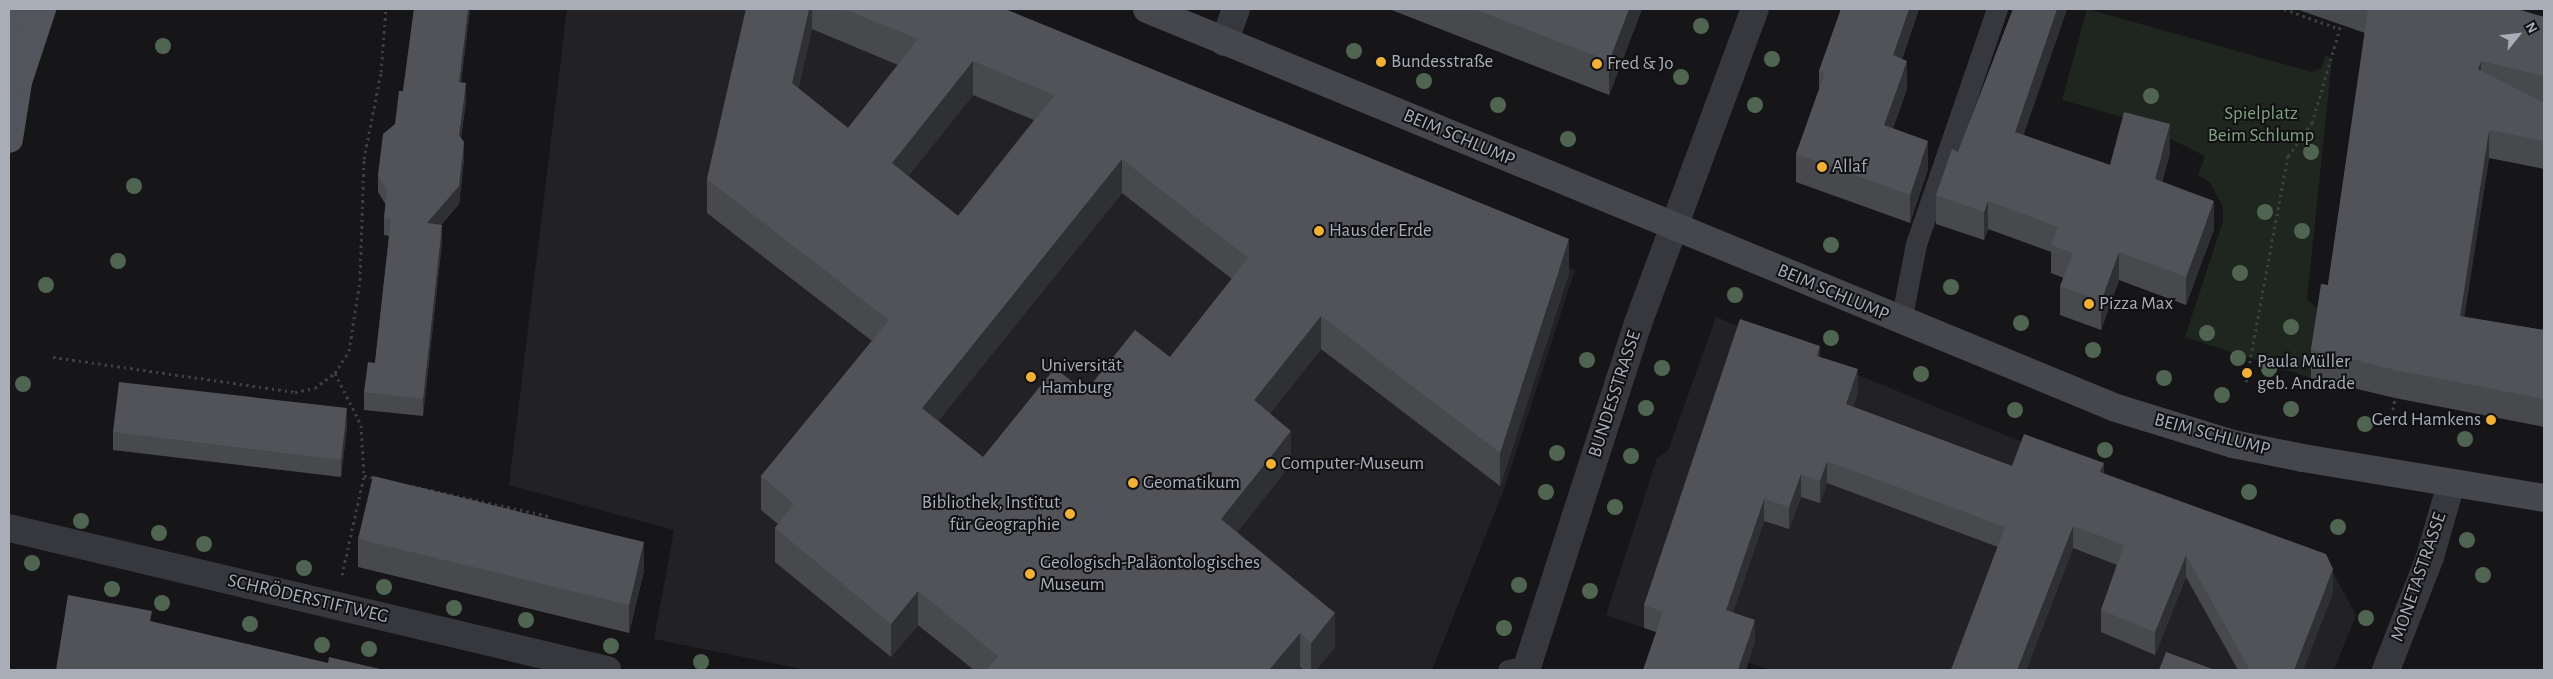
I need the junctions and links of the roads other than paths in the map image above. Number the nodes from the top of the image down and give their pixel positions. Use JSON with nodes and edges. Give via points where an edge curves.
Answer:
{"nodes":[{"id":1,"x":18,"y":9,"type":"edge"},
{"id":2,"x":42,"y":9,"type":"edge"},
{"id":3,"x":1147,"y":9,"type":"edge"},
{"id":4,"x":1236,"y":9,"type":"edge"},
{"id":5,"x":1755,"y":9,"type":"edge"},
{"id":6,"x":1997,"y":9,"type":"edge"},
{"id":7,"x":1224,"y":42,"type":"junction"},
{"id":8,"x":18,"y":82,"type":"junction"},
{"id":9,"x":9,"y":139,"type":"edge"},
{"id":10,"x":1673,"y":226,"type":"junction"},
{"id":11,"x":1901,"y":321,"type":"junction"},
{"id":12,"x":2451,"y":484,"type":"junction"},
{"id":13,"x":2544,"y":498,"type":"edge"},
{"id":14,"x":9,"y":528,"type":"edge"},
{"id":15,"x":1520,"y":669,"type":"edge"},
{"id":16,"x":607,"y":670,"type":"edge"},
{"id":17,"x":2386,"y":670,"type":"edge"}],
"edges":[{"from":1,"to":8,"type":"main road"},
{"from":2,"to":8,"type":"main road"},
{"from":3,"to":7,"type":"main road","name":"BEIM SCHLUMP"},
{"from":4,"to":7,"type":"street"},
{"from":5,"to":10,"type":"street","name":"BUNDESSTRASSE"},
{"from":6,"to":11,"type":"lane","via":[[1916,244]]},
{"from":7,"to":10,"type":"main road","name":"BEIM SCHLUMP"},
{"from":8,"to":9,"type":"main road"},
{"from":10,"to":11,"type":"main road","name":"BEIM SCHLUMP"},
{"from":10,"to":15,"type":"street","name":"BUNDESSTRASSE"},
{"from":11,"to":12,"type":"main road","name":"BEIM SCHLUMP","via":[[2116,408],[2174,427],[2303,458]]},
{"from":12,"to":13,"type":"main road","name":"BEIM SCHLUMP"},
{"from":12,"to":17,"type":"street","name":"MONETASTRASSE","via":[[2430,556]]},
{"from":14,"to":16,"type":"street","name":"SCHRÖDERSTIFTWEG"}]}
